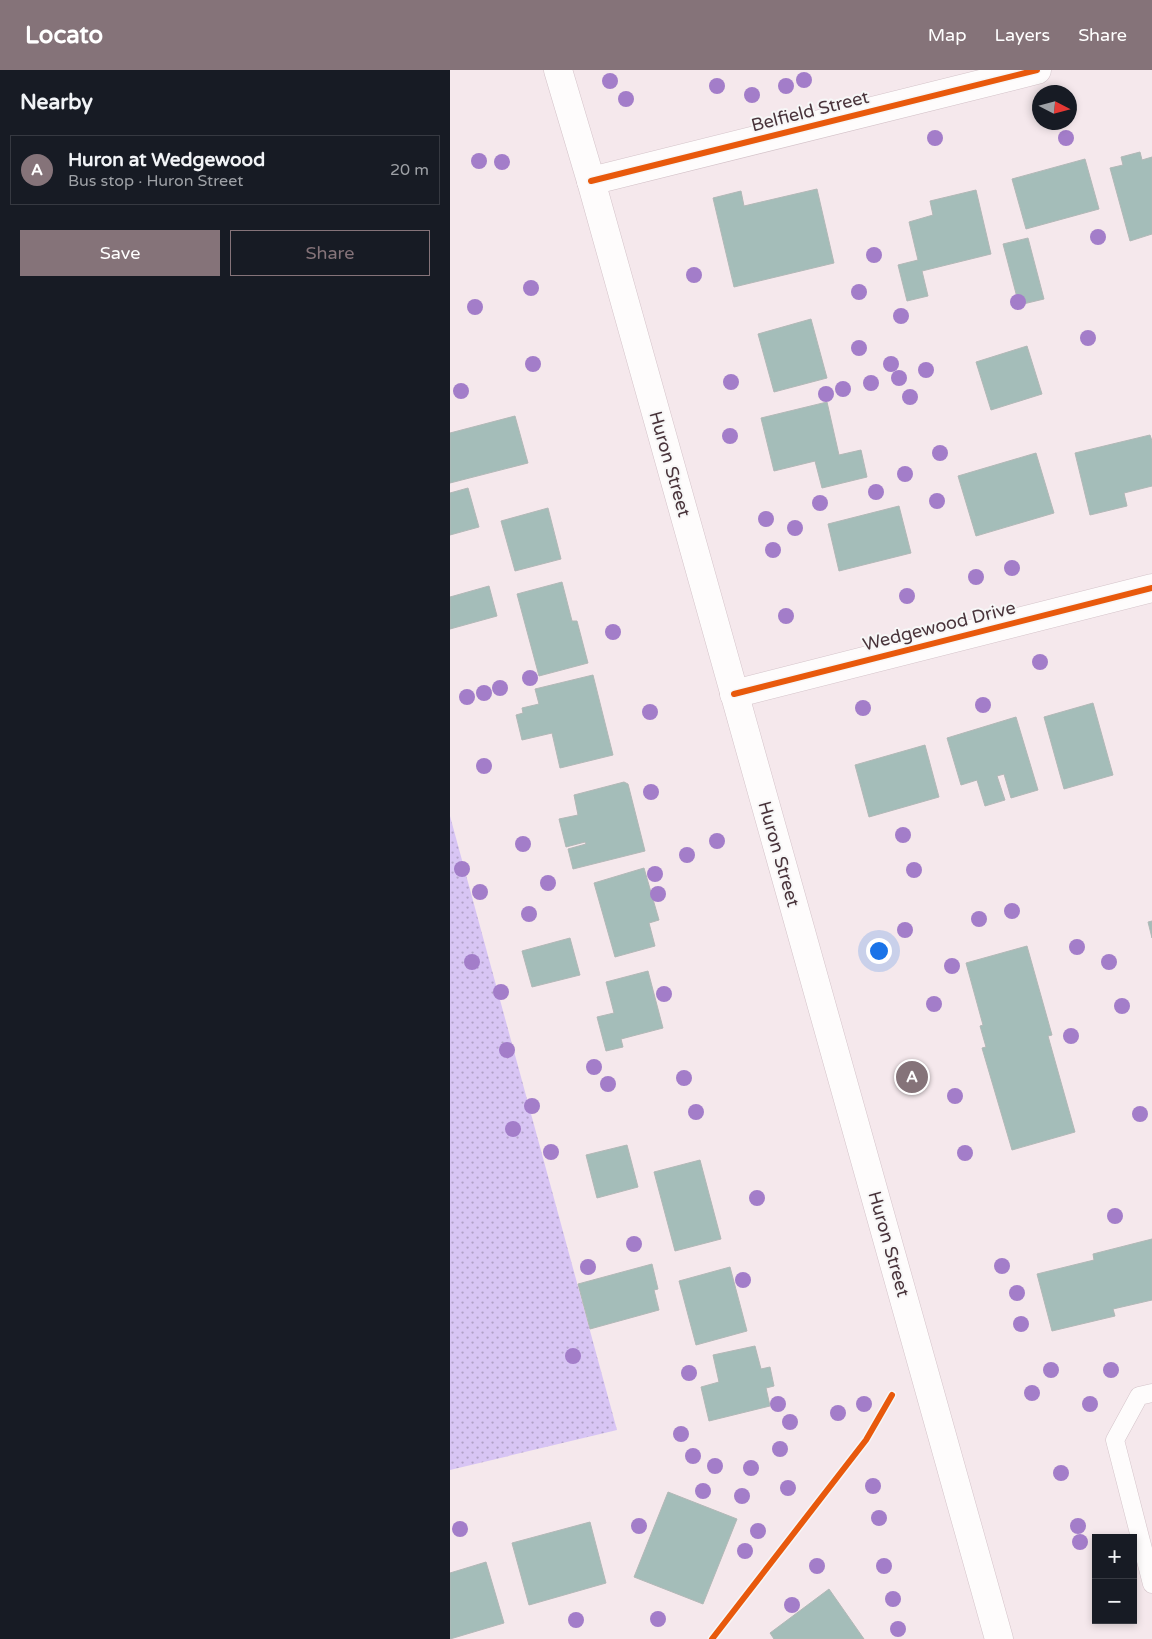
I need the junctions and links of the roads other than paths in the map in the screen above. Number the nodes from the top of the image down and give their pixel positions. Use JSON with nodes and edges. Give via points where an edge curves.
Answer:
{"nodes":[{"id":1,"x":558,"y":70,"type":"edge"},
{"id":2,"x":1037,"y":70,"type":"edge"},
{"id":3,"x":591,"y":181,"type":"junction"},
{"id":4,"x":1152,"y":588,"type":"edge"},
{"id":5,"x":734,"y":694,"type":"junction"},
{"id":6,"x":1152,"y":1393,"type":"edge"},
{"id":7,"x":1152,"y":1584,"type":"edge"},
{"id":8,"x":999,"y":1639,"type":"edge"}],
"edges":[{"from":1,"to":3,"type":"main road","name":"Huron Street"},
{"from":2,"to":3,"type":"main road","name":"Belfield Street"},
{"from":3,"to":5,"type":"main road","name":"Huron Street"},
{"from":4,"to":5,"type":"main road","name":"Wedgewood Drive"},
{"from":5,"to":8,"type":"main road","name":"Huron Street"},
{"from":6,"to":7,"type":"lane","via":[[1139,1396],[1115,1440]]}]}
